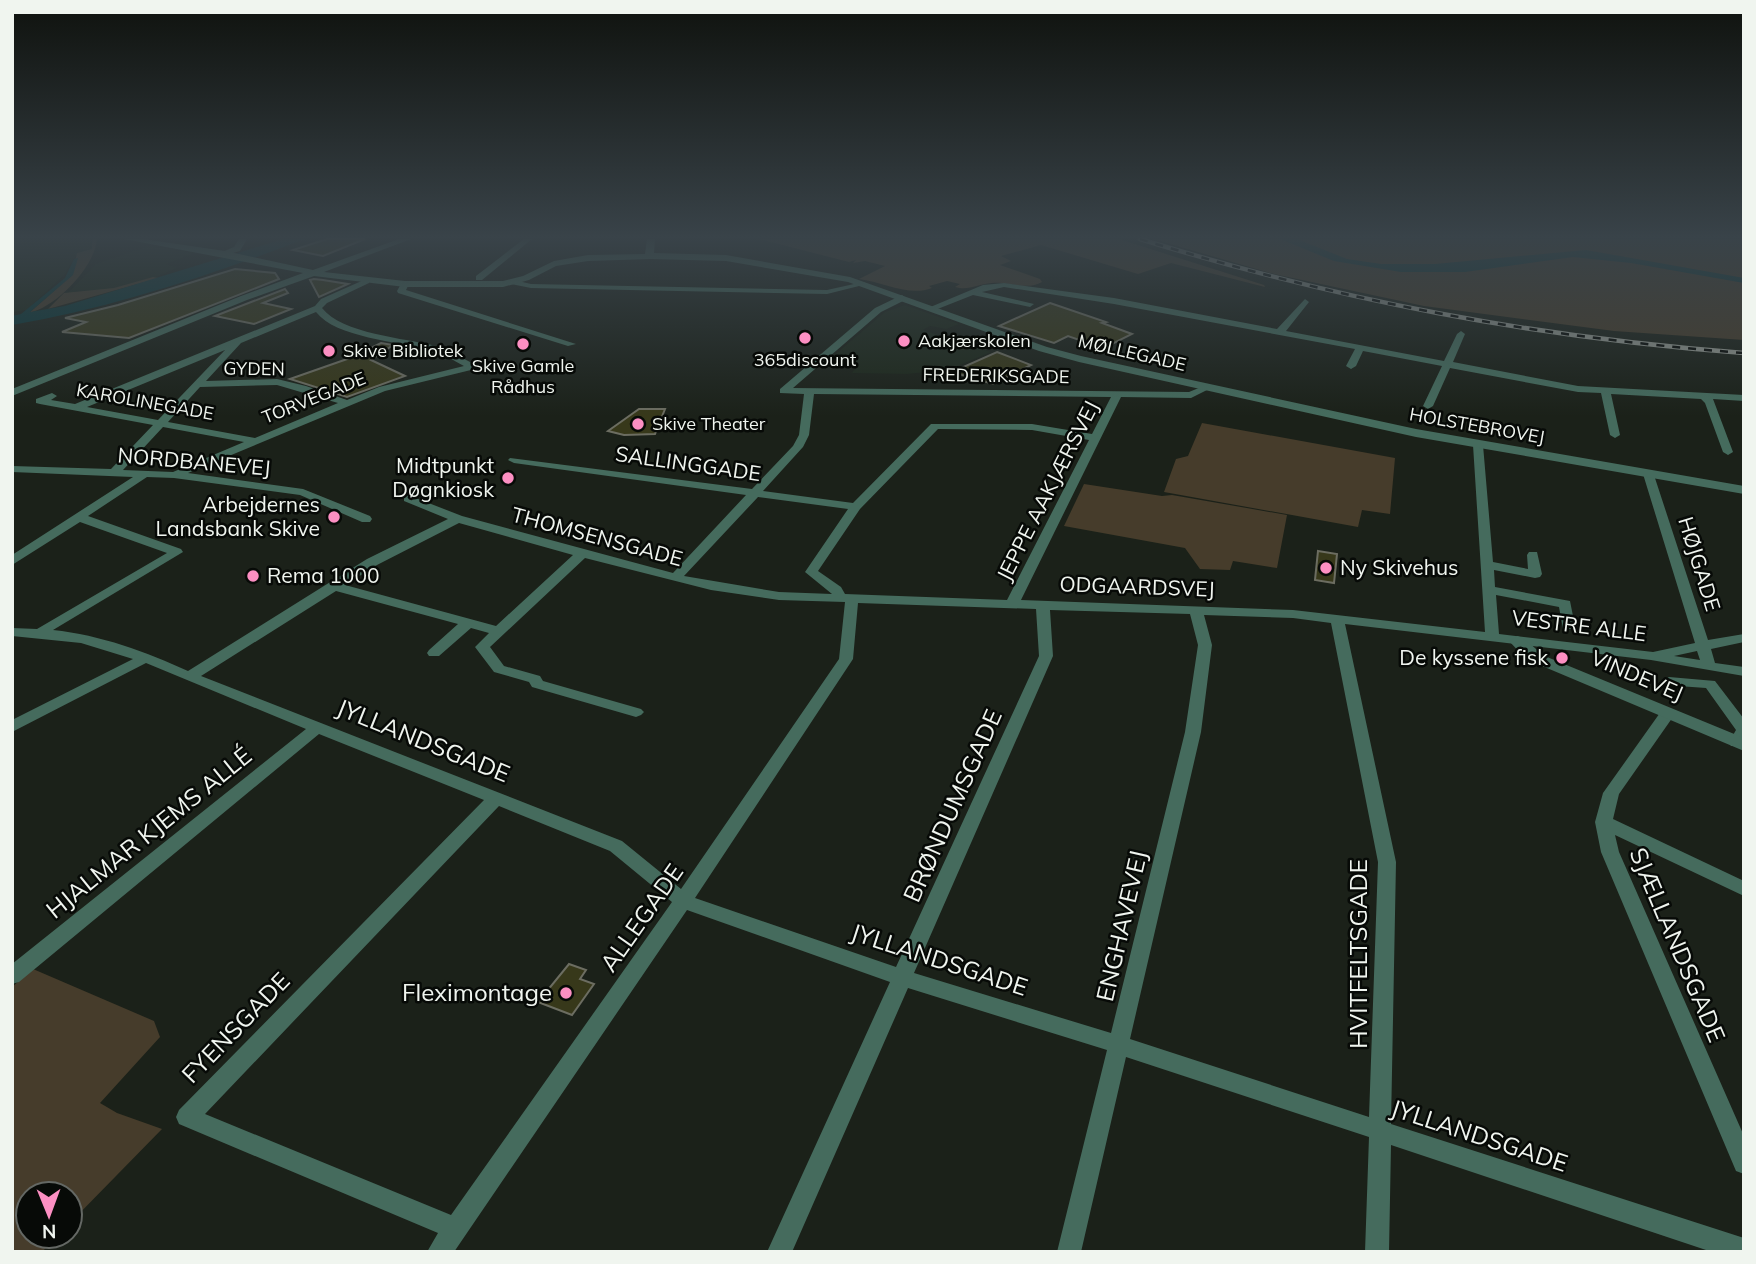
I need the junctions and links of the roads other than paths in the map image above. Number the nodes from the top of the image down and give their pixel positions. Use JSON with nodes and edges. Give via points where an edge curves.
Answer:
{"nodes":[{"id":1,"x":239,"y":298,"type":"edge"},
{"id":2,"x":243,"y":298,"type":"edge"},
{"id":3,"x":334,"y":298,"type":"edge"},
{"id":4,"x":423,"y":298,"type":"edge"},
{"id":5,"x":902,"y":298,"type":"joint"},
{"id":6,"x":957,"y":298,"type":"edge"},
{"id":7,"x":1001,"y":298,"type":"edge"},
{"id":8,"x":1093,"y":298,"type":"edge"},
{"id":9,"x":1305,"y":302,"type":"dead end"},
{"id":10,"x":1030,"y":304,"type":"dead end"},
{"id":11,"x":321,"y":305,"type":"junction"},
{"id":12,"x":932,"y":308,"type":"junction"},
{"id":13,"x":1279,"y":333,"type":"junction"},
{"id":14,"x":1461,"y":334,"type":"dead end"},
{"id":15,"x":239,"y":340,"type":"junction"},
{"id":16,"x":571,"y":344,"type":"dead end"},
{"id":17,"x":1360,"y":348,"type":"junction"},
{"id":18,"x":1445,"y":364,"type":"junction"},
{"id":19,"x":1350,"y":366,"type":"dead end"},
{"id":20,"x":200,"y":384,"type":"junction"},
{"id":21,"x":12,"y":387,"type":"edge"},
{"id":22,"x":1206,"y":388,"type":"junction"},
{"id":23,"x":809,"y":391,"type":"junction"},
{"id":24,"x":1606,"y":392,"type":"junction"},
{"id":25,"x":12,"y":393,"type":"edge"},
{"id":26,"x":1118,"y":394,"type":"junction"},
{"id":27,"x":52,"y":396,"type":"dead end"},
{"id":28,"x":1704,"y":396,"type":"junction"},
{"id":29,"x":1744,"y":398,"type":"edge"},
{"id":30,"x":347,"y":403,"type":"junction"},
{"id":31,"x":1428,"y":406,"type":"dead end"},
{"id":32,"x":77,"y":407,"type":"junction"},
{"id":33,"x":164,"y":422,"type":"junction"},
{"id":34,"x":1615,"y":435,"type":"dead end"},
{"id":35,"x":1097,"y":438,"type":"junction"},
{"id":36,"x":255,"y":441,"type":"junction"},
{"id":37,"x":1478,"y":445,"type":"junction"},
{"id":38,"x":1728,"y":452,"type":"dead end"},
{"id":39,"x":514,"y":460,"type":"dead end"},
{"id":40,"x":12,"y":469,"type":"edge"},
{"id":41,"x":114,"y":473,"type":"junction"},
{"id":42,"x":145,"y":474,"type":"junction"},
{"id":43,"x":1649,"y":474,"type":"junction"},
{"id":44,"x":174,"y":475,"type":"junction"},
{"id":45,"x":1744,"y":490,"type":"edge"},
{"id":46,"x":756,"y":492,"type":"junction"},
{"id":47,"x":408,"y":499,"type":"dead end"},
{"id":48,"x":856,"y":508,"type":"junction"},
{"id":49,"x":81,"y":518,"type":"junction"},
{"id":50,"x":366,"y":519,"type":"dead end"},
{"id":51,"x":458,"y":519,"type":"junction"},
{"id":52,"x":583,"y":553,"type":"junction"},
{"id":53,"x":1533,"y":555,"type":"dead end"},
{"id":54,"x":12,"y":561,"type":"edge"},
{"id":55,"x":1487,"y":565,"type":"junction"},
{"id":56,"x":675,"y":578,"type":"junction"},
{"id":57,"x":334,"y":586,"type":"junction"},
{"id":58,"x":1489,"y":590,"type":"junction"},
{"id":59,"x":779,"y":596,"type":"joint"},
{"id":60,"x":846,"y":598,"type":"junction"},
{"id":61,"x":1012,"y":604,"type":"junction"},
{"id":62,"x":1043,"y":605,"type":"junction"},
{"id":63,"x":1196,"y":610,"type":"junction"},
{"id":64,"x":1337,"y":619,"type":"junction"},
{"id":65,"x":468,"y":623,"type":"junction"},
{"id":66,"x":1568,"y":626,"type":"dead end"},
{"id":67,"x":498,"y":631,"type":"junction"},
{"id":68,"x":12,"y":632,"type":"edge"},
{"id":69,"x":41,"y":632,"type":"junction"},
{"id":70,"x":1492,"y":638,"type":"junction"},
{"id":71,"x":1744,"y":638,"type":"edge"},
{"id":72,"x":1517,"y":641,"type":"junction"},
{"id":73,"x":1702,"y":646,"type":"junction"},
{"id":74,"x":434,"y":653,"type":"dead end"},
{"id":75,"x":1651,"y":656,"type":"junction"},
{"id":76,"x":147,"y":657,"type":"junction"},
{"id":77,"x":1709,"y":666,"type":"junction"},
{"id":78,"x":1744,"y":672,"type":"edge"},
{"id":79,"x":189,"y":677,"type":"junction"},
{"id":80,"x":1669,"y":682,"type":"dead end"},
{"id":81,"x":636,"y":712,"type":"dead end"},
{"id":82,"x":1667,"y":714,"type":"junction"},
{"id":83,"x":12,"y":727,"type":"edge"},
{"id":84,"x":317,"y":728,"type":"junction"},
{"id":85,"x":1741,"y":743,"type":"edge"},
{"id":86,"x":496,"y":799,"type":"junction"},
{"id":87,"x":1604,"y":822,"type":"junction"},
{"id":88,"x":1744,"y":889,"type":"edge"},
{"id":89,"x":683,"y":901,"type":"junction"},
{"id":90,"x":12,"y":976,"type":"edge"},
{"id":91,"x":903,"y":978,"type":"junction"},
{"id":92,"x":1119,"y":1045,"type":"junction"},
{"id":93,"x":1381,"y":1132,"type":"junction"},
{"id":94,"x":1744,"y":1163,"type":"edge"},
{"id":95,"x":454,"y":1228,"type":"junction"},
{"id":96,"x":1744,"y":1250,"type":"edge"},
{"id":97,"x":439,"y":1252,"type":"edge"},
{"id":98,"x":779,"y":1252,"type":"edge"},
{"id":99,"x":1069,"y":1252,"type":"edge"},
{"id":100,"x":1377,"y":1252,"type":"edge"}],
"edges":[{"from":1,"to":21,"type":"street"},
{"from":2,"to":25,"type":"street"},
{"from":3,"to":11,"type":"street"},
{"from":4,"to":16,"type":"street"},
{"from":5,"to":12,"type":"street","name":"MØLLEGADE"},
{"from":5,"to":23,"type":"street","name":"FREDERIKSGADE","via":[[878,310],[784,391]]},
{"from":6,"to":12,"type":"street"},
{"from":7,"to":10,"type":"street"},
{"from":8,"to":13,"type":"street"},
{"from":9,"to":13,"type":"street"},
{"from":11,"to":15,"type":"street"},
{"from":11,"to":30,"type":"street","name":"TORVEGADE","via":[[324,318],[336,324],[434,348],[472,367],[399,384]]},
{"from":12,"to":22,"type":"street","name":"MØLLEGADE","via":[[1056,353]]},
{"from":13,"to":17,"type":"street"},
{"from":14,"to":18,"type":"street"},
{"from":15,"to":20,"type":"street"},
{"from":15,"to":32,"type":"street"},
{"from":17,"to":18,"type":"street"},
{"from":17,"to":19,"type":"street"},
{"from":18,"to":24,"type":"street"},
{"from":18,"to":31,"type":"street"},
{"from":20,"to":30,"type":"street","name":"GYDEN","via":[[277,382]]},
{"from":20,"to":33,"type":"street"},
{"from":22,"to":26,"type":"street","name":"FREDERIKSGADE","via":[[1191,395]]},
{"from":22,"to":37,"type":"street","name":"HOLSTEBROVEJ"},
{"from":23,"to":26,"type":"street","name":"FREDERIKSGADE"},
{"from":23,"to":46,"type":"street","via":[[804,435],[798,447]]},
{"from":24,"to":28,"type":"street"},
{"from":24,"to":34,"type":"street"},
{"from":26,"to":35,"type":"street","name":"JEPPE AAKJÆRSVEJ"},
{"from":27,"to":32,"type":"street","name":"KAROLINEGADE","via":[[40,401]]},
{"from":28,"to":29,"type":"street"},
{"from":28,"to":38,"type":"street"},
{"from":30,"to":36,"type":"street","name":"TORVEGADE"},
{"from":32,"to":33,"type":"street","name":"KAROLINEGADE"},
{"from":33,"to":36,"type":"street","name":"KAROLINEGADE"},
{"from":33,"to":41,"type":"street"},
{"from":35,"to":48,"type":"street","via":[[1032,427],[935,426]]},
{"from":35,"to":61,"type":"street","name":"JEPPE AAKJÆRSVEJ"},
{"from":36,"to":44,"type":"street","name":"TORVEGADE"},
{"from":37,"to":43,"type":"street","name":"HOLSTEBROVEJ"},
{"from":37,"to":55,"type":"street"},
{"from":39,"to":46,"type":"street","name":"SALLINGGADE"},
{"from":40,"to":41,"type":"street","name":"NORDBANEVEJ"},
{"from":41,"to":42,"type":"street","name":"NORDBANEVEJ"},
{"from":42,"to":44,"type":"street","name":"NORDBANEVEJ"},
{"from":42,"to":49,"type":"street"},
{"from":43,"to":45,"type":"street","name":"HOLSTEBROVEJ"},
{"from":43,"to":73,"type":"street","name":"HØJGADE"},
{"from":44,"to":50,"type":"street","name":"NORDBANEVEJ","via":[[303,492]]},
{"from":46,"to":48,"type":"street","name":"SALLINGGADE"},
{"from":46,"to":56,"type":"street"},
{"from":47,"to":51,"type":"street","name":"THOMSENSGADE"},
{"from":48,"to":60,"type":"street","via":[[811,572]]},
{"from":49,"to":54,"type":"street"},
{"from":49,"to":69,"type":"street","via":[[177,552]]},
{"from":51,"to":52,"type":"street","name":"THOMSENSGADE"},
{"from":51,"to":57,"type":"street"},
{"from":52,"to":56,"type":"street","name":"THOMSENSGADE"},
{"from":52,"to":67,"type":"street"},
{"from":53,"to":55,"type":"street","via":[[1535,574]]},
{"from":55,"to":58,"type":"street"},
{"from":56,"to":59,"type":"street","name":"THOMSENSGADE"},
{"from":57,"to":65,"type":"street"},
{"from":57,"to":79,"type":"street"},
{"from":58,"to":66,"type":"street","via":[[1565,604]]},
{"from":58,"to":70,"type":"street"},
{"from":59,"to":60,"type":"street","name":"ODGAARDSVEJ"},
{"from":60,"to":61,"type":"street","name":"ODGAARDSVEJ"},
{"from":60,"to":89,"type":"street","name":"ALLEGADE","via":[[846,659]]},
{"from":61,"to":62,"type":"street","name":"ODGAARDSVEJ"},
{"from":62,"to":63,"type":"street","name":"ODGAARDSVEJ"},
{"from":62,"to":91,"type":"street","name":"BRØNDUMSGADE","via":[[1046,656]]},
{"from":63,"to":64,"type":"street","name":"ODGAARDSVEJ"},
{"from":63,"to":92,"type":"street","name":"ENGHAVEVEJ","via":[[1205,645],[1193,732]]},
{"from":64,"to":70,"type":"street","name":"ODGAARDSVEJ"},
{"from":64,"to":93,"type":"street","name":"HVITFELTSGADE","via":[[1387,862]]},
{"from":65,"to":67,"type":"street"},
{"from":65,"to":74,"type":"street"},
{"from":67,"to":81,"type":"street","via":[[482,647],[499,668],[535,679],[537,684]]},
{"from":68,"to":69,"type":"street","name":"JYLLANDSGADE"},
{"from":69,"to":76,"type":"street","name":"JYLLANDSGADE","via":[[91,640]]},
{"from":70,"to":72,"type":"street","name":"VESTRE ALLE"},
{"from":71,"to":73,"type":"street"},
{"from":72,"to":75,"type":"street","name":"VESTRE ALLE"},
{"from":72,"to":82,"type":"street","name":"VINDEVEJ","via":[[1541,660]]},
{"from":73,"to":75,"type":"street"},
{"from":73,"to":77,"type":"street","name":"HØJGADE"},
{"from":75,"to":77,"type":"street","name":"VESTRE ALLE"},
{"from":76,"to":79,"type":"street","name":"JYLLANDSGADE"},
{"from":76,"to":83,"type":"street"},
{"from":77,"to":78,"type":"street","name":"VESTRE ALLE"},
{"from":79,"to":84,"type":"street","name":"JYLLANDSGADE"},
{"from":80,"to":85,"type":"street","via":[[1710,684],[1744,730]]},
{"from":82,"to":85,"type":"street","name":"VINDEVEJ"},
{"from":82,"to":87,"type":"street","name":"SJÆLLANDSGADE","via":[[1611,793]]},
{"from":84,"to":86,"type":"street","name":"JYLLANDSGADE"},
{"from":84,"to":90,"type":"street","name":"HJALMAR KJEMS ALLÉ"},
{"from":86,"to":89,"type":"street","name":"JYLLANDSGADE","via":[[616,846]]},
{"from":86,"to":95,"type":"street","name":"FYENSGADE","via":[[187,1117]]},
{"from":87,"to":88,"type":"street"},
{"from":87,"to":94,"type":"street","name":"SJÆLLANDSGADE","via":[[1610,852]]},
{"from":89,"to":91,"type":"street","name":"JYLLANDSGADE"},
{"from":89,"to":95,"type":"street","name":"ALLEGADE"},
{"from":91,"to":92,"type":"street","name":"JYLLANDSGADE"},
{"from":91,"to":98,"type":"street","name":"BRØNDUMSGADE"},
{"from":92,"to":93,"type":"street","name":"JYLLANDSGADE"},
{"from":92,"to":99,"type":"street","name":"ENGHAVEVEJ"},
{"from":93,"to":96,"type":"street","name":"JYLLANDSGADE"},
{"from":93,"to":100,"type":"street","name":"HVITFELTSGADE"},
{"from":95,"to":97,"type":"street","name":"ALLEGADE"}]}
